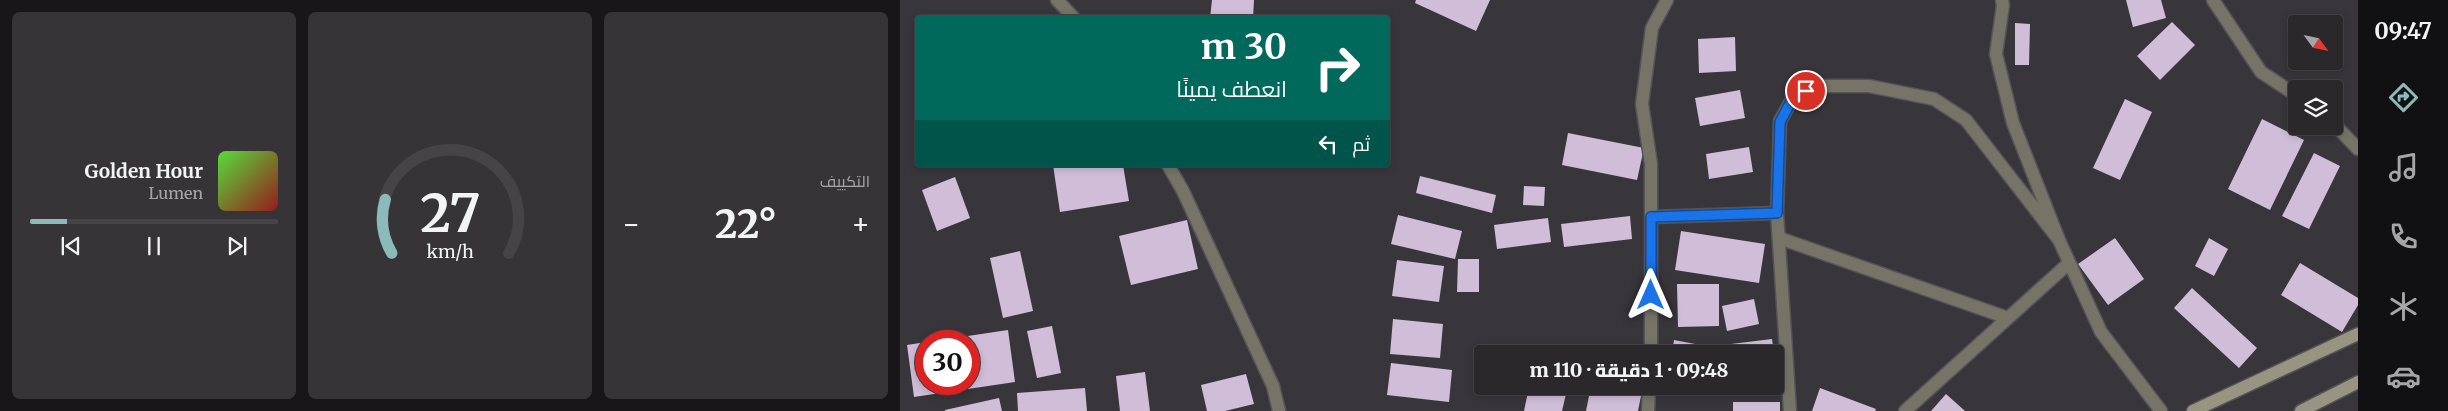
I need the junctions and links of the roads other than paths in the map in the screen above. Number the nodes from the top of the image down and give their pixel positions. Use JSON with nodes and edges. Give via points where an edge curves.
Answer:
{"nodes":[{"id":1,"x":1057,"y":0,"type":"edge"},
{"id":2,"x":1667,"y":0,"type":"edge"},
{"id":3,"x":2002,"y":0,"type":"edge"},
{"id":4,"x":2214,"y":0,"type":"edge"},
{"id":5,"x":1071,"y":15,"type":"edge"},
{"id":6,"x":2288,"y":89,"type":"edge"},
{"id":7,"x":2343,"y":133,"type":"edge"},
{"id":8,"x":2358,"y":149,"type":"edge"},
{"id":9,"x":1169,"y":167,"type":"edge"},
{"id":10,"x":1777,"y":213,"type":"junction"},
{"id":11,"x":1651,"y":217,"type":"junction"},
{"id":12,"x":1779,"y":238,"type":"junction"},
{"id":13,"x":2059,"y":240,"type":"junction"},
{"id":14,"x":2069,"y":263,"type":"junction"},
{"id":15,"x":2008,"y":318,"type":"junction"},
{"id":16,"x":2358,"y":334,"type":"edge"},
{"id":17,"x":1651,"y":345,"type":"edge"},
{"id":18,"x":2358,"y":382,"type":"edge"},
{"id":19,"x":1649,"y":395,"type":"edge"},
{"id":20,"x":1279,"y":411,"type":"edge"},
{"id":21,"x":1648,"y":411,"type":"edge"},
{"id":22,"x":1790,"y":411,"type":"edge"},
{"id":23,"x":1905,"y":411,"type":"edge"},
{"id":24,"x":2160,"y":411,"type":"edge"},
{"id":25,"x":2193,"y":411,"type":"edge"},
{"id":26,"x":2300,"y":411,"type":"edge"}],
"edges":[{"from":1,"to":5,"type":"street"},
{"from":2,"to":11,"type":"street","via":[[1652,28],[1642,104],[1651,164]]},
{"from":3,"to":13,"type":"street","via":[[1996,54],[2012,123]]},
{"from":4,"to":6,"type":"street","via":[[2261,72]]},
{"from":7,"to":8,"type":"street"},
{"from":9,"to":20,"type":"street","via":[[1273,386]]},
{"from":10,"to":11,"type":"street"},
{"from":10,"to":12,"type":"street"},
{"from":10,"to":13,"type":"street","via":[[1780,122],[1794,96],[1818,86],[1869,86],[1934,99],[1966,120]]},
{"from":11,"to":17,"type":"street"},
{"from":12,"to":15,"type":"street"},
{"from":12,"to":22,"type":"street"},
{"from":13,"to":14,"type":"street"},
{"from":14,"to":15,"type":"street"},
{"from":14,"to":24,"type":"street","via":[[2101,332]]},
{"from":15,"to":23,"type":"street"},
{"from":16,"to":25,"type":"street"},
{"from":18,"to":26,"type":"street"},
{"from":19,"to":21,"type":"street"}]}
